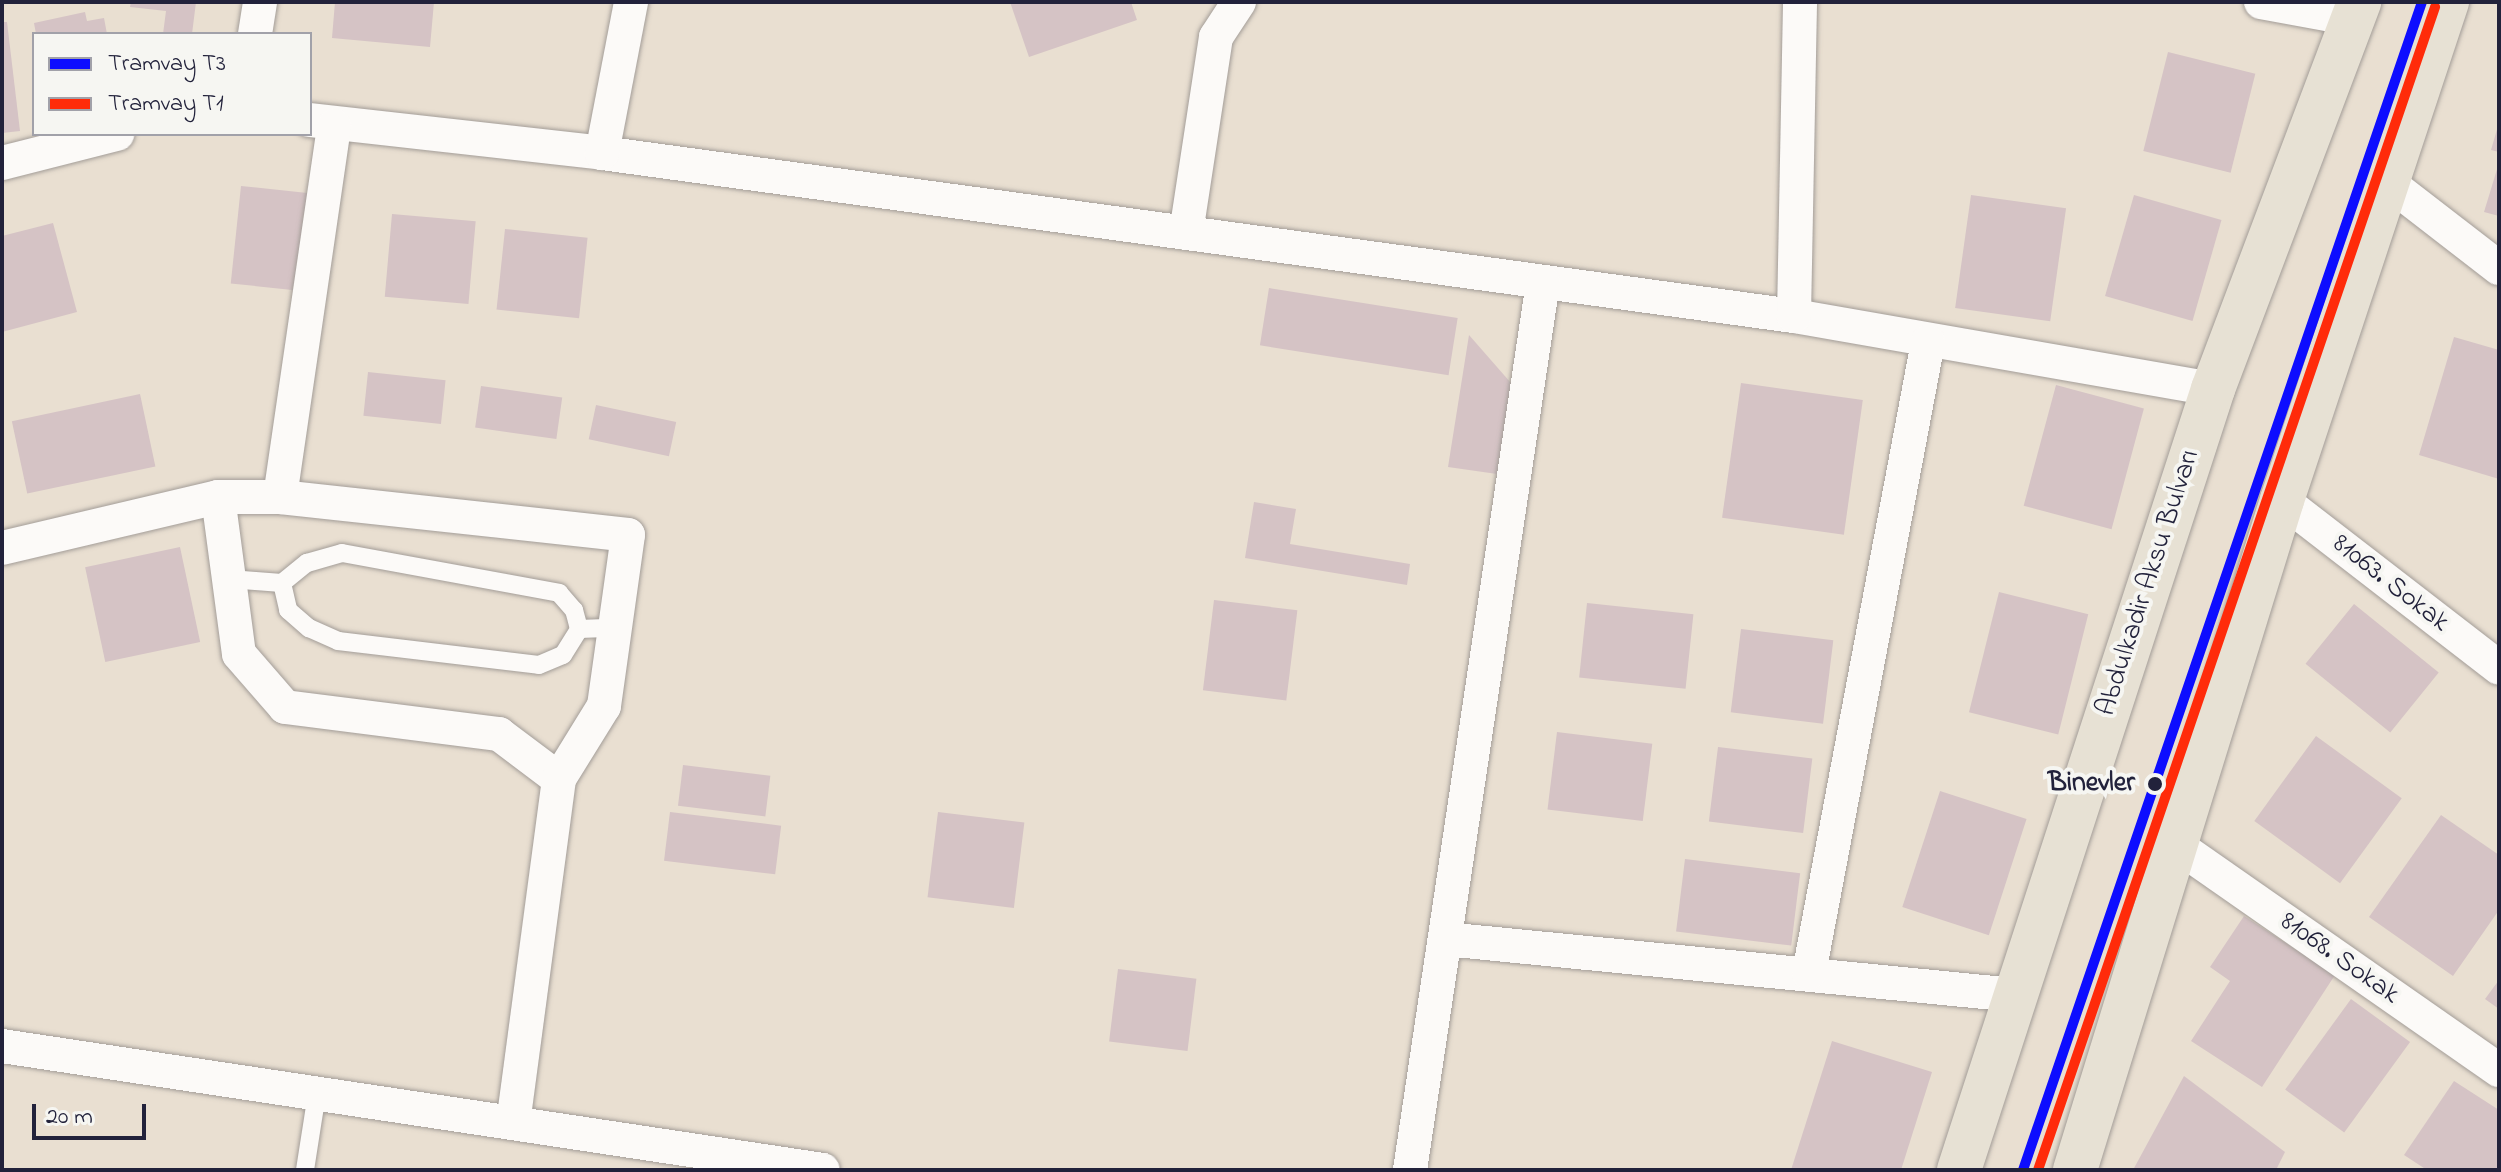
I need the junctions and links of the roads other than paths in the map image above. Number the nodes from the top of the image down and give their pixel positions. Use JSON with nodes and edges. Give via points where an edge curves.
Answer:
{"nodes":[{"id":1,"x":260,"y":2,"type":"edge"},
{"id":2,"x":631,"y":2,"type":"edge"},
{"id":3,"x":1239,"y":2,"type":"edge"},
{"id":4,"x":1800,"y":2,"type":"edge"},
{"id":5,"x":2261,"y":2,"type":"edge"},
{"id":6,"x":2447,"y":2,"type":"edge"},
{"id":7,"x":2357,"y":10,"type":"edge"},
{"id":8,"x":255,"y":32,"type":"edge"},
{"id":9,"x":322,"y":123,"type":"edge"},
{"id":10,"x":109,"y":136,"type":"edge"},
{"id":11,"x":602,"y":153,"type":"junction"},
{"id":12,"x":2,"y":163,"type":"edge"},
{"id":13,"x":2385,"y":180,"type":"junction"},
{"id":14,"x":1186,"y":233,"type":"junction"},
{"id":15,"x":2499,"y":268,"type":"edge"},
{"id":16,"x":1543,"y":282,"type":"junction"},
{"id":17,"x":1794,"y":316,"type":"junction"},
{"id":18,"x":1928,"y":342,"type":"junction"},
{"id":19,"x":2213,"y":389,"type":"junction"},
{"id":20,"x":218,"y":497,"type":"junction"},
{"id":21,"x":280,"y":497,"type":"junction"},
{"id":22,"x":2282,"y":500,"type":"junction"},
{"id":23,"x":2,"y":548,"type":"edge"},
{"id":24,"x":229,"y":579,"type":"junction"},
{"id":25,"x":282,"y":583,"type":"junction"},
{"id":26,"x":613,"y":628,"type":"junction"},
{"id":27,"x":579,"y":629,"type":"junction"},
{"id":28,"x":2499,"y":668,"type":"edge"},
{"id":29,"x":559,"y":779,"type":"junction"},
{"id":30,"x":2179,"y":847,"type":"junction"},
{"id":31,"x":1445,"y":939,"type":"junction"},
{"id":32,"x":1809,"y":973,"type":"junction"},
{"id":33,"x":2014,"y":995,"type":"junction"},
{"id":34,"x":2,"y":1046,"type":"edge"},
{"id":35,"x":2499,"y":1070,"type":"edge"},
{"id":36,"x":317,"y":1093,"type":"junction"},
{"id":37,"x":513,"y":1122,"type":"junction"},
{"id":38,"x":305,"y":1170,"type":"edge"},
{"id":39,"x":823,"y":1170,"type":"edge"},
{"id":40,"x":1410,"y":1170,"type":"edge"},
{"id":41,"x":1959,"y":1170,"type":"edge"},
{"id":42,"x":2075,"y":1170,"type":"edge"}],
"edges":[{"from":1,"to":8,"type":"street"},
{"from":2,"to":11,"type":"street"},
{"from":3,"to":14,"type":"street","via":[[1216,37]]},
{"from":4,"to":17,"type":"street"},
{"from":5,"to":7,"type":"street"},
{"from":6,"to":13,"type":"main road"},
{"from":7,"to":19,"type":"main road","name":"Abdulkadir Aksu Bulvarı"},
{"from":9,"to":11,"type":"street"},
{"from":9,"to":21,"type":"street"},
{"from":10,"to":12,"type":"street"},
{"from":11,"to":14,"type":"street"},
{"from":13,"to":15,"type":"street"},
{"from":13,"to":22,"type":"main road"},
{"from":14,"to":16,"type":"street"},
{"from":16,"to":17,"type":"street"},
{"from":16,"to":31,"type":"street"},
{"from":17,"to":18,"type":"street"},
{"from":18,"to":19,"type":"street"},
{"from":18,"to":32,"type":"street"},
{"from":19,"to":33,"type":"main road","name":"Abdulkadir Aksu Bulvarı"},
{"from":20,"to":21,"type":"street"},
{"from":20,"to":23,"type":"street"},
{"from":20,"to":24,"type":"street"},
{"from":21,"to":26,"type":"street","via":[[628,535]]},
{"from":22,"to":28,"type":"street","name":"81063. Sokak"},
{"from":22,"to":30,"type":"main road"},
{"from":24,"to":25,"type":"lane"},
{"from":24,"to":29,"type":"street","via":[[239,654],[285,707],[499,734]]},
{"from":25,"to":27,"type":"lane","via":[[307,563],[342,553],[559,593],[574,610]]},
{"from":25,"to":27,"type":"lane","via":[[288,610],[309,628],[338,641],[539,665],[563,655]]},
{"from":26,"to":27,"type":"lane"},
{"from":26,"to":29,"type":"street","via":[[604,706]]},
{"from":29,"to":37,"type":"street"},
{"from":30,"to":35,"type":"street","name":"81068. Sokak"},
{"from":30,"to":42,"type":"main road"},
{"from":31,"to":32,"type":"street"},
{"from":31,"to":40,"type":"street"},
{"from":32,"to":33,"type":"street"},
{"from":33,"to":41,"type":"main road","name":"Abdulkadir Aksu Bulvarı"},
{"from":34,"to":36,"type":"street"},
{"from":36,"to":37,"type":"street"},
{"from":36,"to":38,"type":"lane"},
{"from":37,"to":39,"type":"street","via":[[550,1132]]}]}
